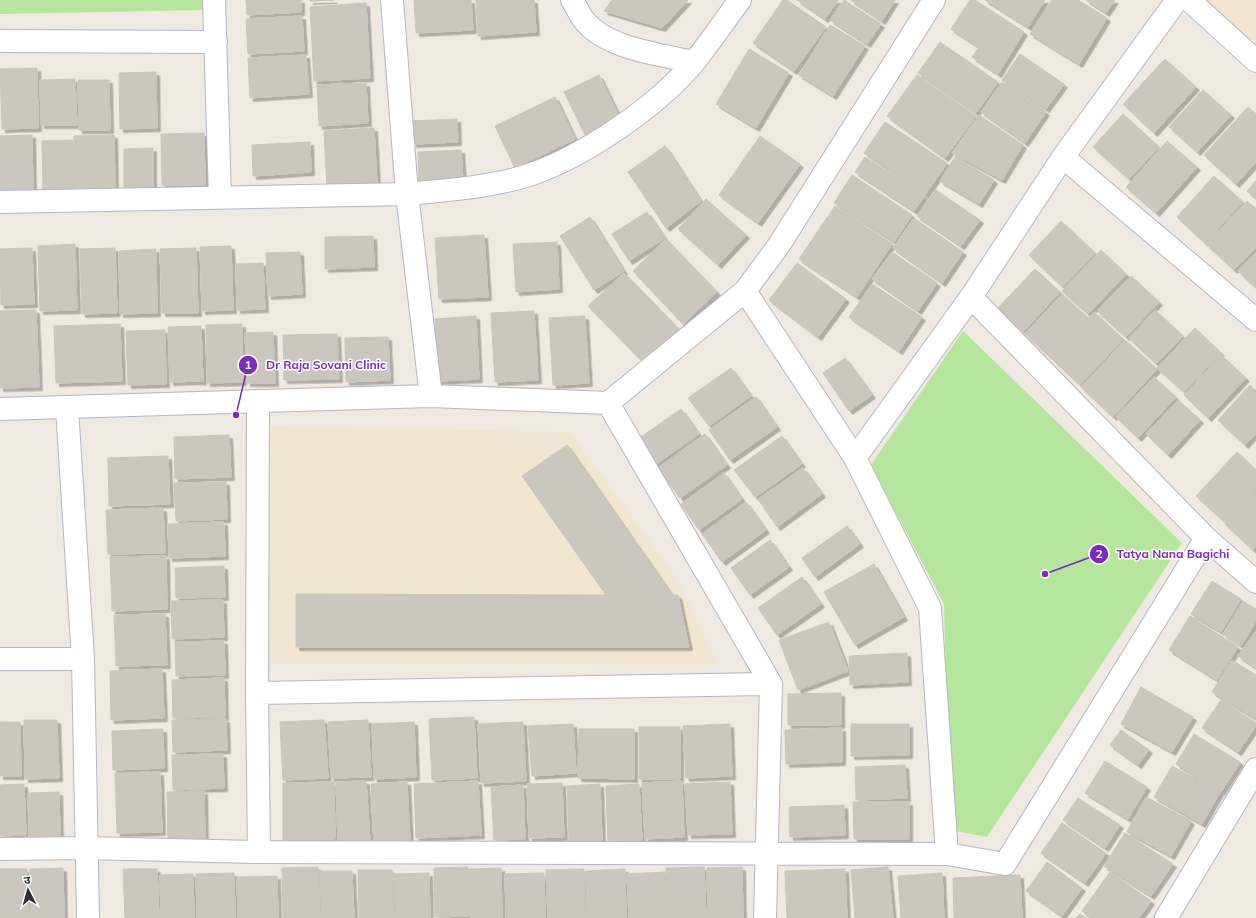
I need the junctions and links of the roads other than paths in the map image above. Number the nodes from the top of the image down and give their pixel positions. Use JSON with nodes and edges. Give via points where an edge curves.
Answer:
{"nodes":[{"id":1,"x":214,"y":0,"type":"edge"},
{"id":2,"x":392,"y":0,"type":"edge"},
{"id":3,"x":572,"y":0,"type":"edge"},
{"id":4,"x":740,"y":0,"type":"edge"},
{"id":5,"x":934,"y":0,"type":"edge"},
{"id":6,"x":1177,"y":0,"type":"edge"},
{"id":7,"x":1189,"y":0,"type":"edge"},
{"id":8,"x":0,"y":41,"type":"edge"},
{"id":9,"x":216,"y":42,"type":"junction"},
{"id":10,"x":1256,"y":61,"type":"edge"},
{"id":11,"x":694,"y":62,"type":"junction"},
{"id":12,"x":1063,"y":157,"type":"junction"},
{"id":13,"x":407,"y":194,"type":"junction"},
{"id":14,"x":220,"y":198,"type":"junction"},
{"id":15,"x":0,"y":202,"type":"edge"},
{"id":16,"x":745,"y":291,"type":"junction"},
{"id":17,"x":971,"y":297,"type":"junction"},
{"id":18,"x":1256,"y":320,"type":"edge"},
{"id":19,"x":431,"y":396,"type":"junction"},
{"id":20,"x":258,"y":401,"type":"junction"},
{"id":21,"x":608,"y":403,"type":"junction"},
{"id":22,"x":67,"y":408,"type":"junction"},
{"id":23,"x":0,"y":409,"type":"edge"},
{"id":24,"x":855,"y":458,"type":"junction"},
{"id":25,"x":1206,"y":538,"type":"junction"},
{"id":26,"x":1256,"y":582,"type":"edge"},
{"id":27,"x":0,"y":659,"type":"edge"},
{"id":28,"x":83,"y":659,"type":"junction"},
{"id":29,"x":771,"y":684,"type":"junction"},
{"id":30,"x":257,"y":693,"type":"junction"},
{"id":31,"x":1256,"y":769,"type":"edge"},
{"id":32,"x":86,"y":848,"type":"junction"},
{"id":33,"x":0,"y":849,"type":"edge"},
{"id":34,"x":259,"y":852,"type":"junction"},
{"id":35,"x":768,"y":853,"type":"junction"},
{"id":36,"x":947,"y":854,"type":"junction"},
{"id":37,"x":88,"y":918,"type":"edge"},
{"id":38,"x":765,"y":918,"type":"edge"},
{"id":39,"x":1166,"y":918,"type":"edge"}],
"edges":[{"from":1,"to":9,"type":"street"},
{"from":2,"to":13,"type":"street"},
{"from":3,"to":11,"type":"street","via":[[583,19],[597,32],[618,44]]},
{"from":4,"to":11,"type":"street"},
{"from":5,"to":16,"type":"street","via":[[779,245]]},
{"from":6,"to":12,"type":"street"},
{"from":7,"to":10,"type":"street"},
{"from":8,"to":9,"type":"street"},
{"from":9,"to":14,"type":"street"},
{"from":11,"to":13,"type":"street","via":[[663,94],[603,140],[532,174],[473,187]]},
{"from":12,"to":17,"type":"street"},
{"from":12,"to":18,"type":"street"},
{"from":13,"to":14,"type":"street"},
{"from":13,"to":19,"type":"street"},
{"from":14,"to":15,"type":"street"},
{"from":16,"to":21,"type":"street"},
{"from":16,"to":24,"type":"street"},
{"from":17,"to":24,"type":"street"},
{"from":17,"to":25,"type":"street"},
{"from":19,"to":20,"type":"street"},
{"from":19,"to":21,"type":"street"},
{"from":20,"to":22,"type":"street"},
{"from":20,"to":30,"type":"street"},
{"from":21,"to":29,"type":"street"},
{"from":22,"to":23,"type":"street"},
{"from":22,"to":28,"type":"street"},
{"from":24,"to":36,"type":"street","via":[[930,608]]},
{"from":25,"to":26,"type":"street"},
{"from":25,"to":36,"type":"street","via":[[1005,864]]},
{"from":27,"to":28,"type":"street"},
{"from":28,"to":32,"type":"street"},
{"from":29,"to":30,"type":"street"},
{"from":29,"to":35,"type":"street"},
{"from":30,"to":34,"type":"street"},
{"from":31,"to":39,"type":"street"},
{"from":32,"to":33,"type":"street"},
{"from":32,"to":34,"type":"street"},
{"from":32,"to":37,"type":"street"},
{"from":34,"to":35,"type":"street"},
{"from":35,"to":36,"type":"street"},
{"from":35,"to":38,"type":"street"}]}
